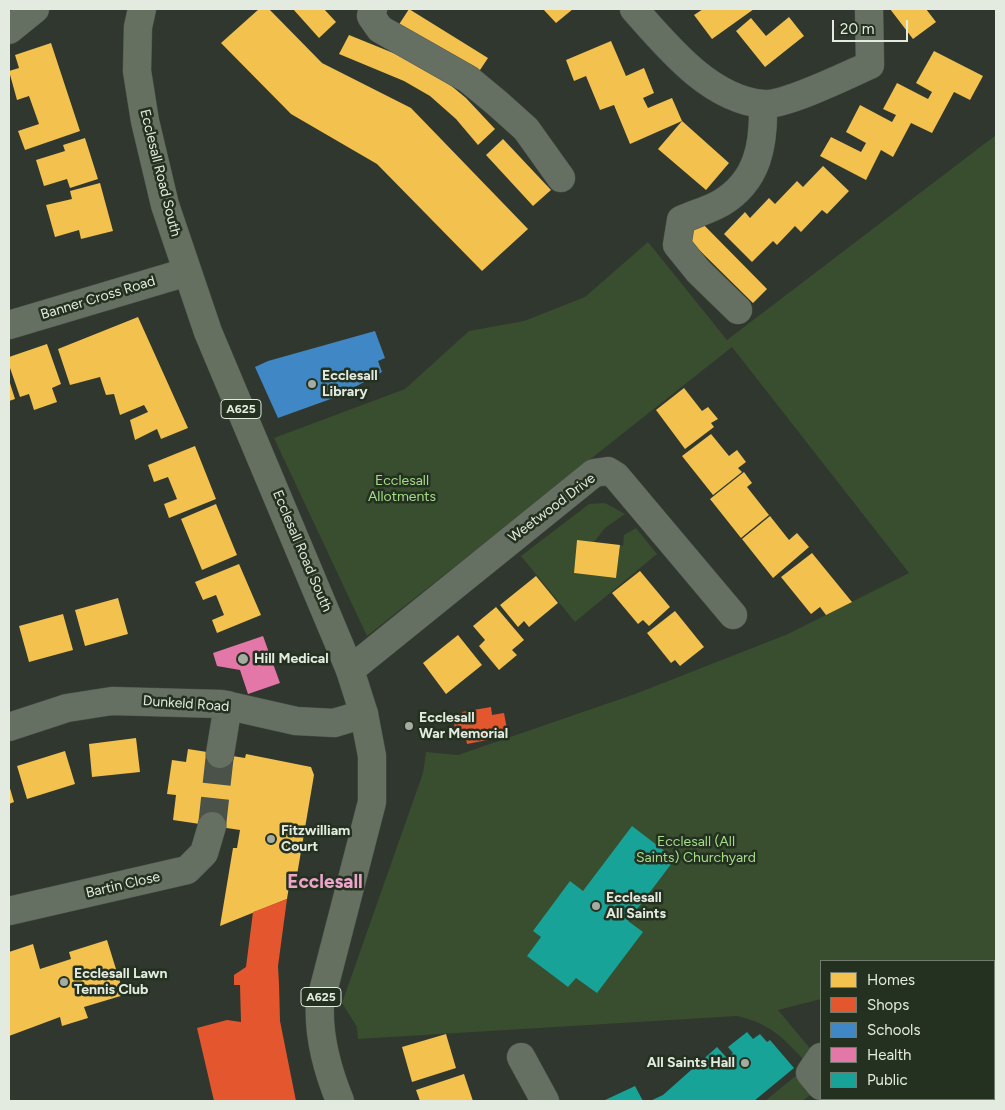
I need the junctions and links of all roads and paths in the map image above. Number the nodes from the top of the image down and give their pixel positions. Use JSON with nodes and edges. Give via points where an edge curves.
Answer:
{"nodes":[{"id":1,"x":35,"y":9,"type":"edge"},
{"id":2,"x":142,"y":9,"type":"edge"},
{"id":3,"x":373,"y":9,"type":"edge"},
{"id":4,"x":634,"y":9,"type":"edge"},
{"id":5,"x":869,"y":9,"type":"edge"},
{"id":6,"x":9,"y":30,"type":"edge"},
{"id":7,"x":764,"y":105,"type":"junction"},
{"id":8,"x":561,"y":178,"type":"dead end"},
{"id":9,"x":187,"y":272,"type":"junction"},
{"id":10,"x":738,"y":310,"type":"dead end"},
{"id":11,"x":9,"y":325,"type":"edge"},
{"id":12,"x":734,"y":615,"type":"dead end"},
{"id":13,"x":350,"y":670,"type":"junction"},
{"id":14,"x":228,"y":705,"type":"junction"},
{"id":15,"x":364,"y":714,"type":"junction"},
{"id":16,"x":9,"y":727,"type":"edge"},
{"id":17,"x":220,"y":754,"type":"tunnel mouth"},
{"id":18,"x":212,"y":826,"type":"tunnel mouth"},
{"id":19,"x":9,"y":911,"type":"edge"},
{"id":20,"x":521,"y":1057,"type":"dead end"},
{"id":21,"x":820,"y":1058,"type":"edge"},
{"id":22,"x":820,"y":1085,"type":"edge"},
{"id":23,"x":340,"y":1101,"type":"edge"},
{"id":24,"x":545,"y":1101,"type":"edge"}],
"edges":[{"from":1,"to":6,"type":"street"},
{"from":2,"to":9,"type":"main road","name":"Ecclesall Road South","number":"A625","via":[[138,27],[137,71],[145,121],[165,205]]},
{"from":3,"to":8,"type":"street","via":[[372,16],[380,29],[468,79],[526,129]]},
{"from":4,"to":7,"type":"street","via":[[683,64],[726,94]]},
{"from":5,"to":7,"type":"street","via":[[870,65],[799,96]]},
{"from":7,"to":10,"type":"street","via":[[764,134],[756,165],[740,188],[720,204],[681,220],[677,245]]},
{"from":9,"to":11,"type":"street","name":"Banner Cross Road"},
{"from":9,"to":13,"type":"main road","name":"Ecclesall Road South","number":"A625","via":[[208,332]]},
{"from":12,"to":13,"type":"street","name":"Weetwood Drive","via":[[616,476],[608,471],[594,473]]},
{"from":13,"to":15,"type":"main road","name":"Ecclesall Road South","number":"A625"},
{"from":14,"to":15,"type":"street","name":"Dunkeld Road","via":[[296,720],[334,723]]},
{"from":14,"to":16,"type":"street","name":"Dunkeld Road","via":[[157,700],[112,701],[67,708]]},
{"from":14,"to":17,"type":"street"},
{"from":15,"to":23,"type":"main road","name":"Ecclesall Road South","number":"A625","via":[[372,756],[372,802],[320,1002],[318,1028]]},
{"from":18,"to":19,"type":"street","name":"Bartin Close","via":[[204,853],[187,870]]},
{"from":20,"to":24,"type":"street"},
{"from":21,"to":22,"type":"street","via":[[810,1073]]}]}
